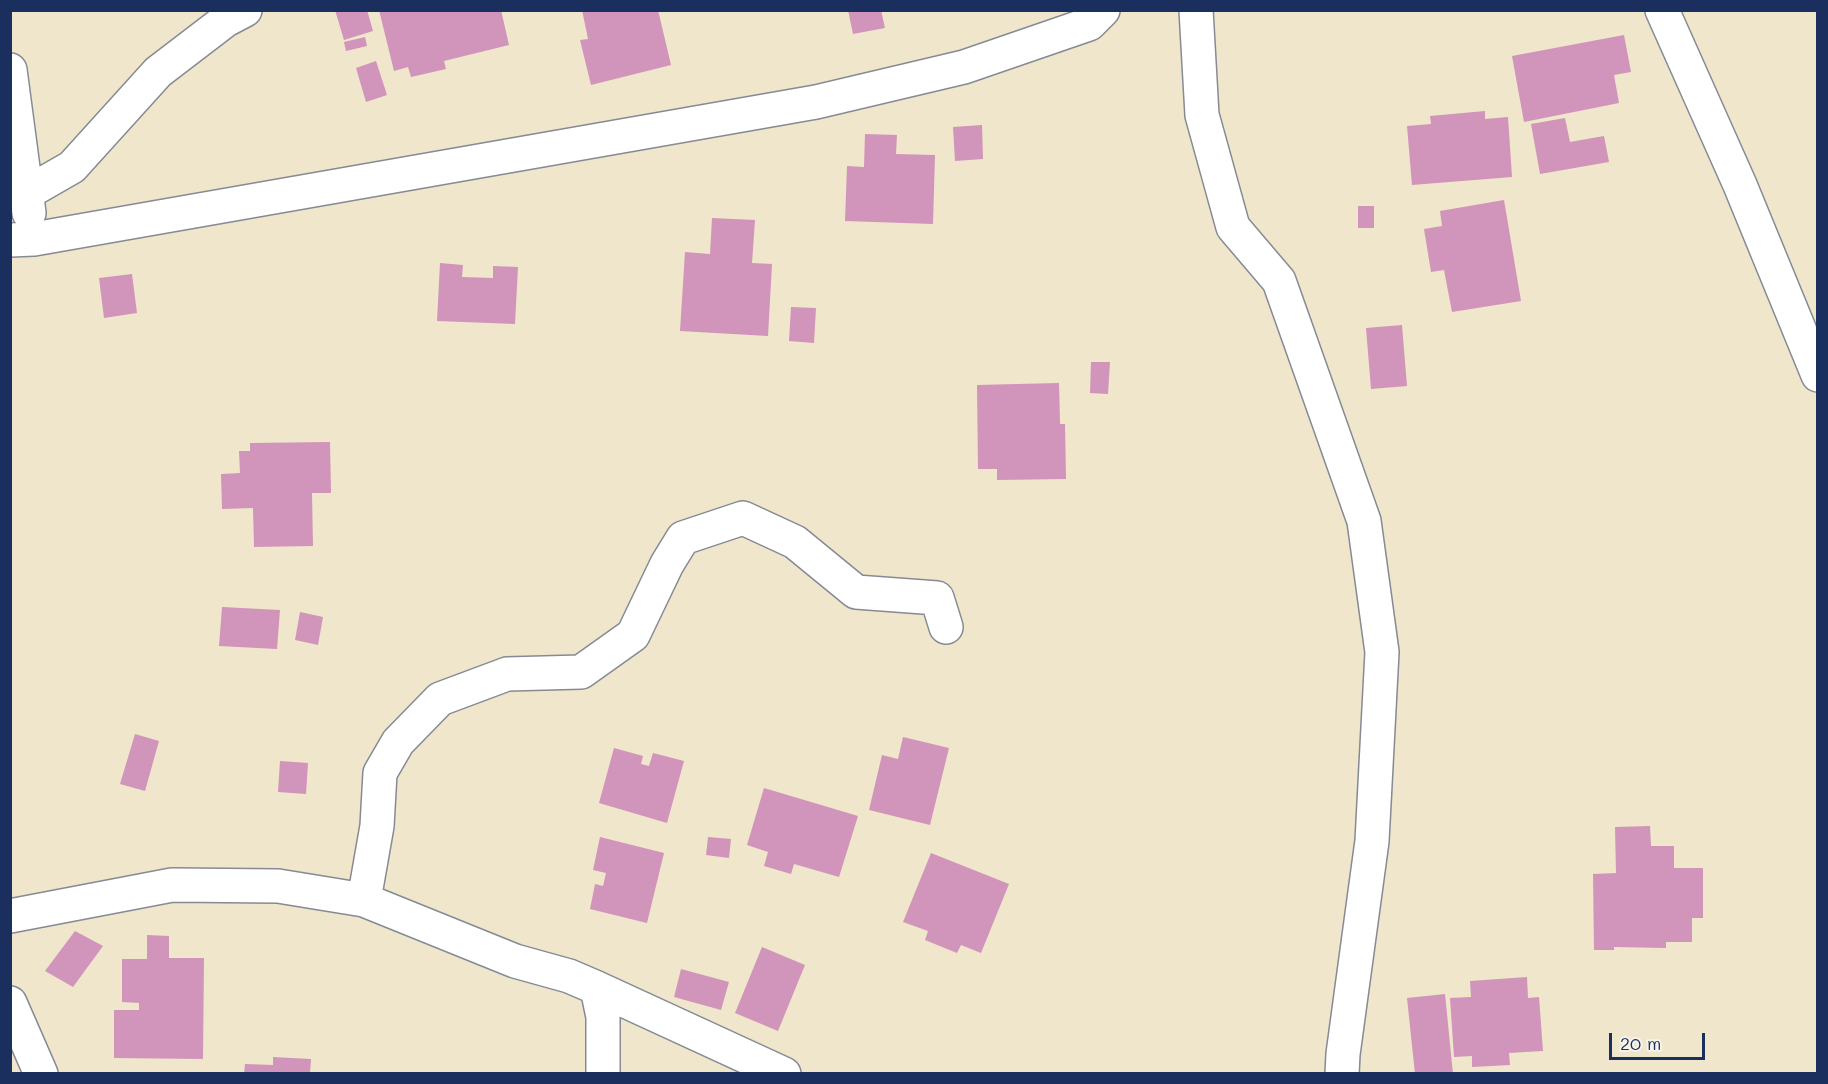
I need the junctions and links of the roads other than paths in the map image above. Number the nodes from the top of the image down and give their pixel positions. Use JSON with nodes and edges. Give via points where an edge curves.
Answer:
{"nodes":[{"id":1,"x":245,"y":10,"type":"edge"},
{"id":2,"x":1103,"y":10,"type":"edge"},
{"id":3,"x":1196,"y":10,"type":"edge"},
{"id":4,"x":1662,"y":10,"type":"edge"},
{"id":5,"x":10,"y":70,"type":"edge"},
{"id":6,"x":25,"y":194,"type":"junction"},
{"id":7,"x":22,"y":240,"type":"edge"},
{"id":8,"x":1818,"y":375,"type":"edge"},
{"id":9,"x":946,"y":627,"type":"dead end"},
{"id":10,"x":363,"y":900,"type":"junction"},
{"id":11,"x":10,"y":916,"type":"edge"},
{"id":12,"x":597,"y":988,"type":"junction"},
{"id":13,"x":10,"y":1003,"type":"edge"},
{"id":14,"x":41,"y":1074,"type":"edge"},
{"id":15,"x":603,"y":1074,"type":"edge"},
{"id":16,"x":784,"y":1074,"type":"edge"},
{"id":17,"x":1342,"y":1074,"type":"edge"}],
"edges":[{"from":1,"to":6,"type":"street","via":[[159,72],[72,167]]},
{"from":2,"to":7,"type":"street","via":[[1089,24],[964,67],[816,102]]},
{"from":3,"to":17,"type":"street","via":[[1203,115],[1233,227],[1279,281],[1364,521],[1382,652],[1372,841]]},
{"from":4,"to":8,"type":"street"},
{"from":5,"to":6,"type":"street"},
{"from":6,"to":7,"type":"street"},
{"from":9,"to":10,"type":"street","via":[[937,598],[856,592],[795,542],[743,518],[683,538],[633,635],[590,666],[581,672],[507,674],[440,699],[398,742],[380,773],[377,826]]},
{"from":10,"to":11,"type":"street","via":[[278,886],[172,885]]},
{"from":10,"to":12,"type":"street","via":[[515,961]]},
{"from":12,"to":15,"type":"street","via":[[603,1017]]},
{"from":12,"to":16,"type":"street"},
{"from":13,"to":14,"type":"street"}]}
